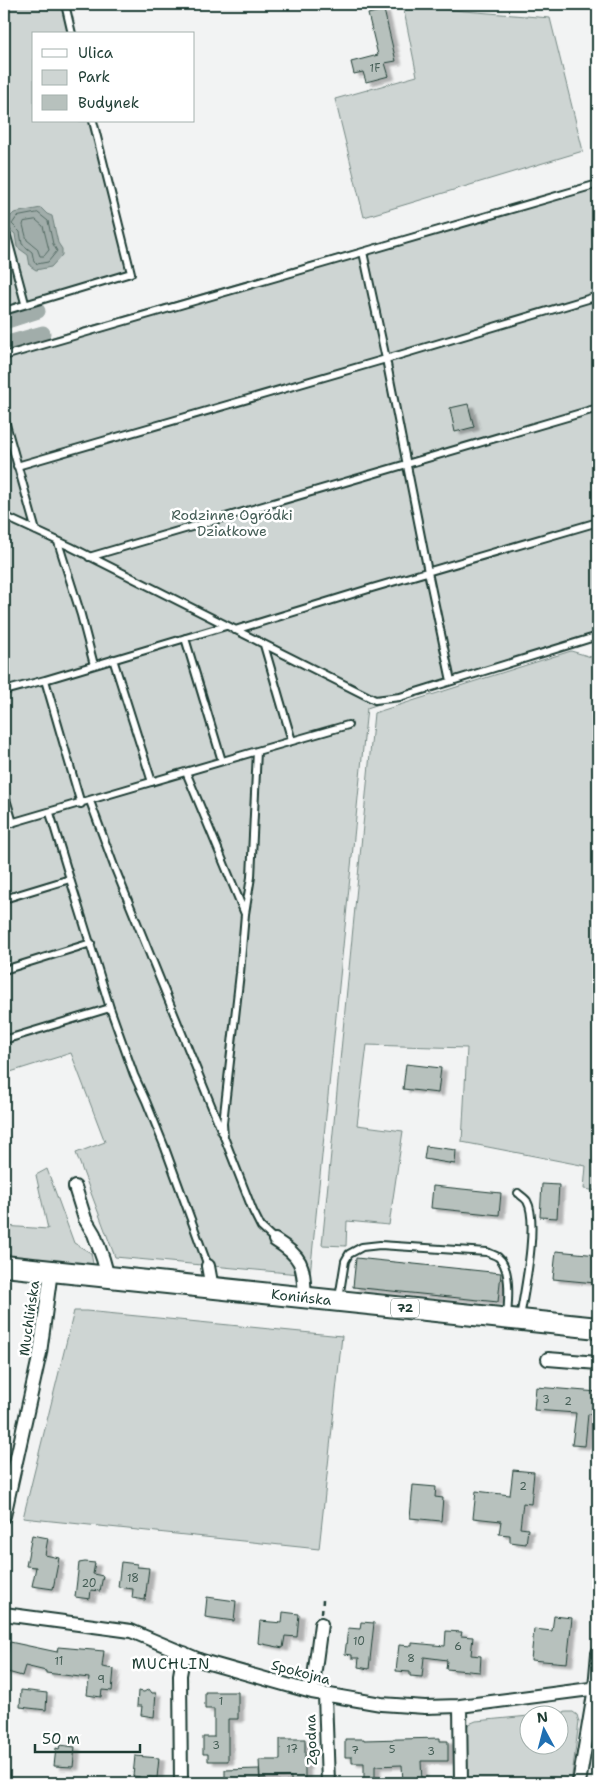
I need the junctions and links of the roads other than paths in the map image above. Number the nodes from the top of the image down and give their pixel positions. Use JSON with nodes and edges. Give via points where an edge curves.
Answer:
{"nodes":[{"id":1,"x":65,"y":4,"type":"edge"},
{"id":2,"x":72,"y":32,"type":"edge"},
{"id":3,"x":93,"y":122,"type":"edge"},
{"id":4,"x":598,"y":184,"type":"edge"},
{"id":5,"x":4,"y":225,"type":"edge"},
{"id":6,"x":362,"y":252,"type":"junction"},
{"id":7,"x":598,"y":296,"type":"edge"},
{"id":8,"x":25,"y":304,"type":"junction"},
{"id":9,"x":4,"y":311,"type":"edge"},
{"id":10,"x":4,"y":356,"type":"edge"},
{"id":11,"x":386,"y":359,"type":"junction"},
{"id":12,"x":598,"y":408,"type":"edge"},
{"id":13,"x":4,"y":417,"type":"edge"},
{"id":14,"x":408,"y":464,"type":"junction"},
{"id":15,"x":17,"y":466,"type":"junction"},
{"id":16,"x":4,"y":516,"type":"edge"},
{"id":17,"x":598,"y":522,"type":"edge"},
{"id":18,"x":36,"y":531,"type":"junction"},
{"id":19,"x":58,"y":542,"type":"junction"},
{"id":20,"x":89,"y":557,"type":"junction"},
{"id":21,"x":428,"y":572,"type":"junction"},
{"id":22,"x":226,"y":626,"type":"junction"},
{"id":23,"x":235,"y":630,"type":"junction"},
{"id":24,"x":598,"y":636,"type":"edge"},
{"id":25,"x":185,"y":638,"type":"junction"},
{"id":26,"x":264,"y":645,"type":"junction"},
{"id":27,"x":114,"y":659,"type":"junction"},
{"id":28,"x":94,"y":665,"type":"junction"},
{"id":29,"x":45,"y":680,"type":"junction"},
{"id":30,"x":451,"y":682,"type":"junction"},
{"id":31,"x":4,"y":691,"type":"edge"},
{"id":32,"x":348,"y":725,"type":"dead end"},
{"id":33,"x":292,"y":741,"type":"junction"},
{"id":34,"x":257,"y":751,"type":"junction"},
{"id":35,"x":222,"y":761,"type":"junction"},
{"id":36,"x":186,"y":772,"type":"junction"},
{"id":37,"x":152,"y":782,"type":"junction"},
{"id":38,"x":4,"y":792,"type":"edge"},
{"id":39,"x":90,"y":801,"type":"junction"},
{"id":40,"x":81,"y":804,"type":"junction"},
{"id":41,"x":50,"y":813,"type":"junction"},
{"id":42,"x":13,"y":822,"type":"junction"},
{"id":43,"x":4,"y":825,"type":"edge"},
{"id":44,"x":70,"y":879,"type":"junction"},
{"id":45,"x":4,"y":899,"type":"edge"},
{"id":46,"x":245,"y":914,"type":"junction"},
{"id":47,"x":91,"y":943,"type":"junction"},
{"id":48,"x":4,"y":970,"type":"edge"},
{"id":49,"x":110,"y":1008,"type":"junction"},
{"id":50,"x":4,"y":1040,"type":"edge"},
{"id":51,"x":224,"y":1137,"type":"junction"},
{"id":52,"x":75,"y":1187,"type":"dead end"},
{"id":53,"x":518,"y":1193,"type":"dead end"},
{"id":54,"x":275,"y":1240,"type":"joint"},
{"id":55,"x":4,"y":1266,"type":"edge"},
{"id":56,"x":208,"y":1266,"type":"joint"},
{"id":57,"x":50,"y":1271,"type":"junction"},
{"id":58,"x":108,"y":1277,"type":"junction"},
{"id":59,"x":212,"y":1288,"type":"junction"},
{"id":60,"x":305,"y":1297,"type":"junction"},
{"id":61,"x":338,"y":1301,"type":"junction"},
{"id":62,"x":513,"y":1319,"type":"junction"},
{"id":63,"x":598,"y":1328,"type":"edge"},
{"id":64,"x":548,"y":1359,"type":"dead end"},
{"id":65,"x":598,"y":1363,"type":"edge"},
{"id":66,"x":4,"y":1516,"type":"edge"},
{"id":67,"x":4,"y":1614,"type":"edge"},
{"id":68,"x":321,"y":1624,"type":"dead end"},
{"id":69,"x":184,"y":1653,"type":"junction"},
{"id":70,"x":598,"y":1653,"type":"edge"},
{"id":71,"x":596,"y":1688,"type":"edge"},
{"id":72,"x":312,"y":1692,"type":"junction"},
{"id":73,"x":325,"y":1695,"type":"junction"},
{"id":74,"x":460,"y":1706,"type":"junction"},
{"id":75,"x":181,"y":1783,"type":"edge"},
{"id":76,"x":328,"y":1783,"type":"edge"},
{"id":77,"x":461,"y":1783,"type":"edge"},
{"id":78,"x":579,"y":1783,"type":"edge"}],
"edges":[{"from":1,"to":2,"type":"lane"},
{"from":3,"to":8,"type":"lane","via":[[131,273]]},
{"from":4,"to":6,"type":"lane"},
{"from":5,"to":8,"type":"lane"},
{"from":6,"to":10,"type":"lane"},
{"from":6,"to":11,"type":"lane"},
{"from":7,"to":11,"type":"lane"},
{"from":8,"to":9,"type":"lane"},
{"from":11,"to":14,"type":"lane"},
{"from":11,"to":15,"type":"lane"},
{"from":12,"to":14,"type":"lane"},
{"from":13,"to":15,"type":"lane"},
{"from":14,"to":20,"type":"lane"},
{"from":14,"to":21,"type":"lane"},
{"from":15,"to":18,"type":"lane"},
{"from":16,"to":18,"type":"lane"},
{"from":17,"to":21,"type":"lane"},
{"from":18,"to":19,"type":"lane"},
{"from":19,"to":20,"type":"lane"},
{"from":19,"to":28,"type":"lane"},
{"from":20,"to":22,"type":"lane"},
{"from":21,"to":23,"type":"lane"},
{"from":21,"to":30,"type":"lane"},
{"from":22,"to":23,"type":"lane"},
{"from":22,"to":25,"type":"lane"},
{"from":23,"to":26,"type":"lane"},
{"from":24,"to":30,"type":"lane"},
{"from":25,"to":27,"type":"lane"},
{"from":25,"to":35,"type":"lane"},
{"from":26,"to":30,"type":"lane","via":[[375,700],[400,697]]},
{"from":26,"to":33,"type":"lane"},
{"from":27,"to":28,"type":"lane"},
{"from":27,"to":37,"type":"lane"},
{"from":28,"to":29,"type":"lane"},
{"from":29,"to":31,"type":"lane"},
{"from":29,"to":40,"type":"lane"},
{"from":32,"to":33,"type":"lane"},
{"from":33,"to":34,"type":"lane"},
{"from":34,"to":35,"type":"lane"},
{"from":34,"to":46,"type":"lane","via":[[251,877]]},
{"from":35,"to":36,"type":"lane"},
{"from":36,"to":37,"type":"lane"},
{"from":36,"to":46,"type":"lane"},
{"from":37,"to":39,"type":"lane"},
{"from":38,"to":42,"type":"lane"},
{"from":39,"to":40,"type":"lane"},
{"from":39,"to":51,"type":"lane"},
{"from":40,"to":41,"type":"lane"},
{"from":41,"to":42,"type":"lane"},
{"from":41,"to":44,"type":"lane"},
{"from":42,"to":43,"type":"lane"},
{"from":44,"to":45,"type":"lane"},
{"from":44,"to":47,"type":"lane"},
{"from":46,"to":51,"type":"lane"},
{"from":47,"to":48,"type":"lane"},
{"from":47,"to":49,"type":"lane"},
{"from":49,"to":50,"type":"lane"},
{"from":49,"to":56,"type":"lane"},
{"from":51,"to":54,"type":"lane","via":[[253,1211],[261,1227]]},
{"from":52,"to":58,"type":"street"},
{"from":53,"to":62,"type":"lane","via":[[527,1201],[531,1240]]},
{"from":54,"to":60,"type":"street","via":[[300,1262]]},
{"from":55,"to":57,"type":"main road","name":"Konińska","number":"72"},
{"from":56,"to":59,"type":"street"},
{"from":57,"to":58,"type":"main road","name":"Konińska","number":"72"},
{"from":57,"to":66,"type":"street","name":"Muchlińska","via":[[40,1353]]},
{"from":58,"to":59,"type":"main road","name":"Konińska","number":"72"},
{"from":59,"to":60,"type":"main road","name":"Konińska","number":"72"},
{"from":60,"to":61,"type":"main road","name":"Konińska","number":"72"},
{"from":61,"to":62,"type":"main road","name":"Konińska","number":"72"},
{"from":61,"to":62,"type":"lane","via":[[345,1261],[349,1254],[362,1247],[487,1252],[503,1262]]},
{"from":62,"to":63,"type":"main road","name":"Konińska","number":"72"},
{"from":64,"to":65,"type":"street"},
{"from":67,"to":69,"type":"street","name":"Spokojna","via":[[131,1631]]},
{"from":68,"to":72,"type":"street"},
{"from":69,"to":72,"type":"street","name":"Spokojna"},
{"from":69,"to":75,"type":"street","via":[[180,1675]]},
{"from":70,"to":71,"type":"street"},
{"from":71,"to":74,"type":"street","name":"Spokojna"},
{"from":71,"to":78,"type":"street"},
{"from":72,"to":73,"type":"street","name":"Spokojna"},
{"from":73,"to":74,"type":"street","name":"Spokojna","via":[[381,1704]]},
{"from":73,"to":76,"type":"street","name":"Zgodna"},
{"from":74,"to":77,"type":"street"}]}
